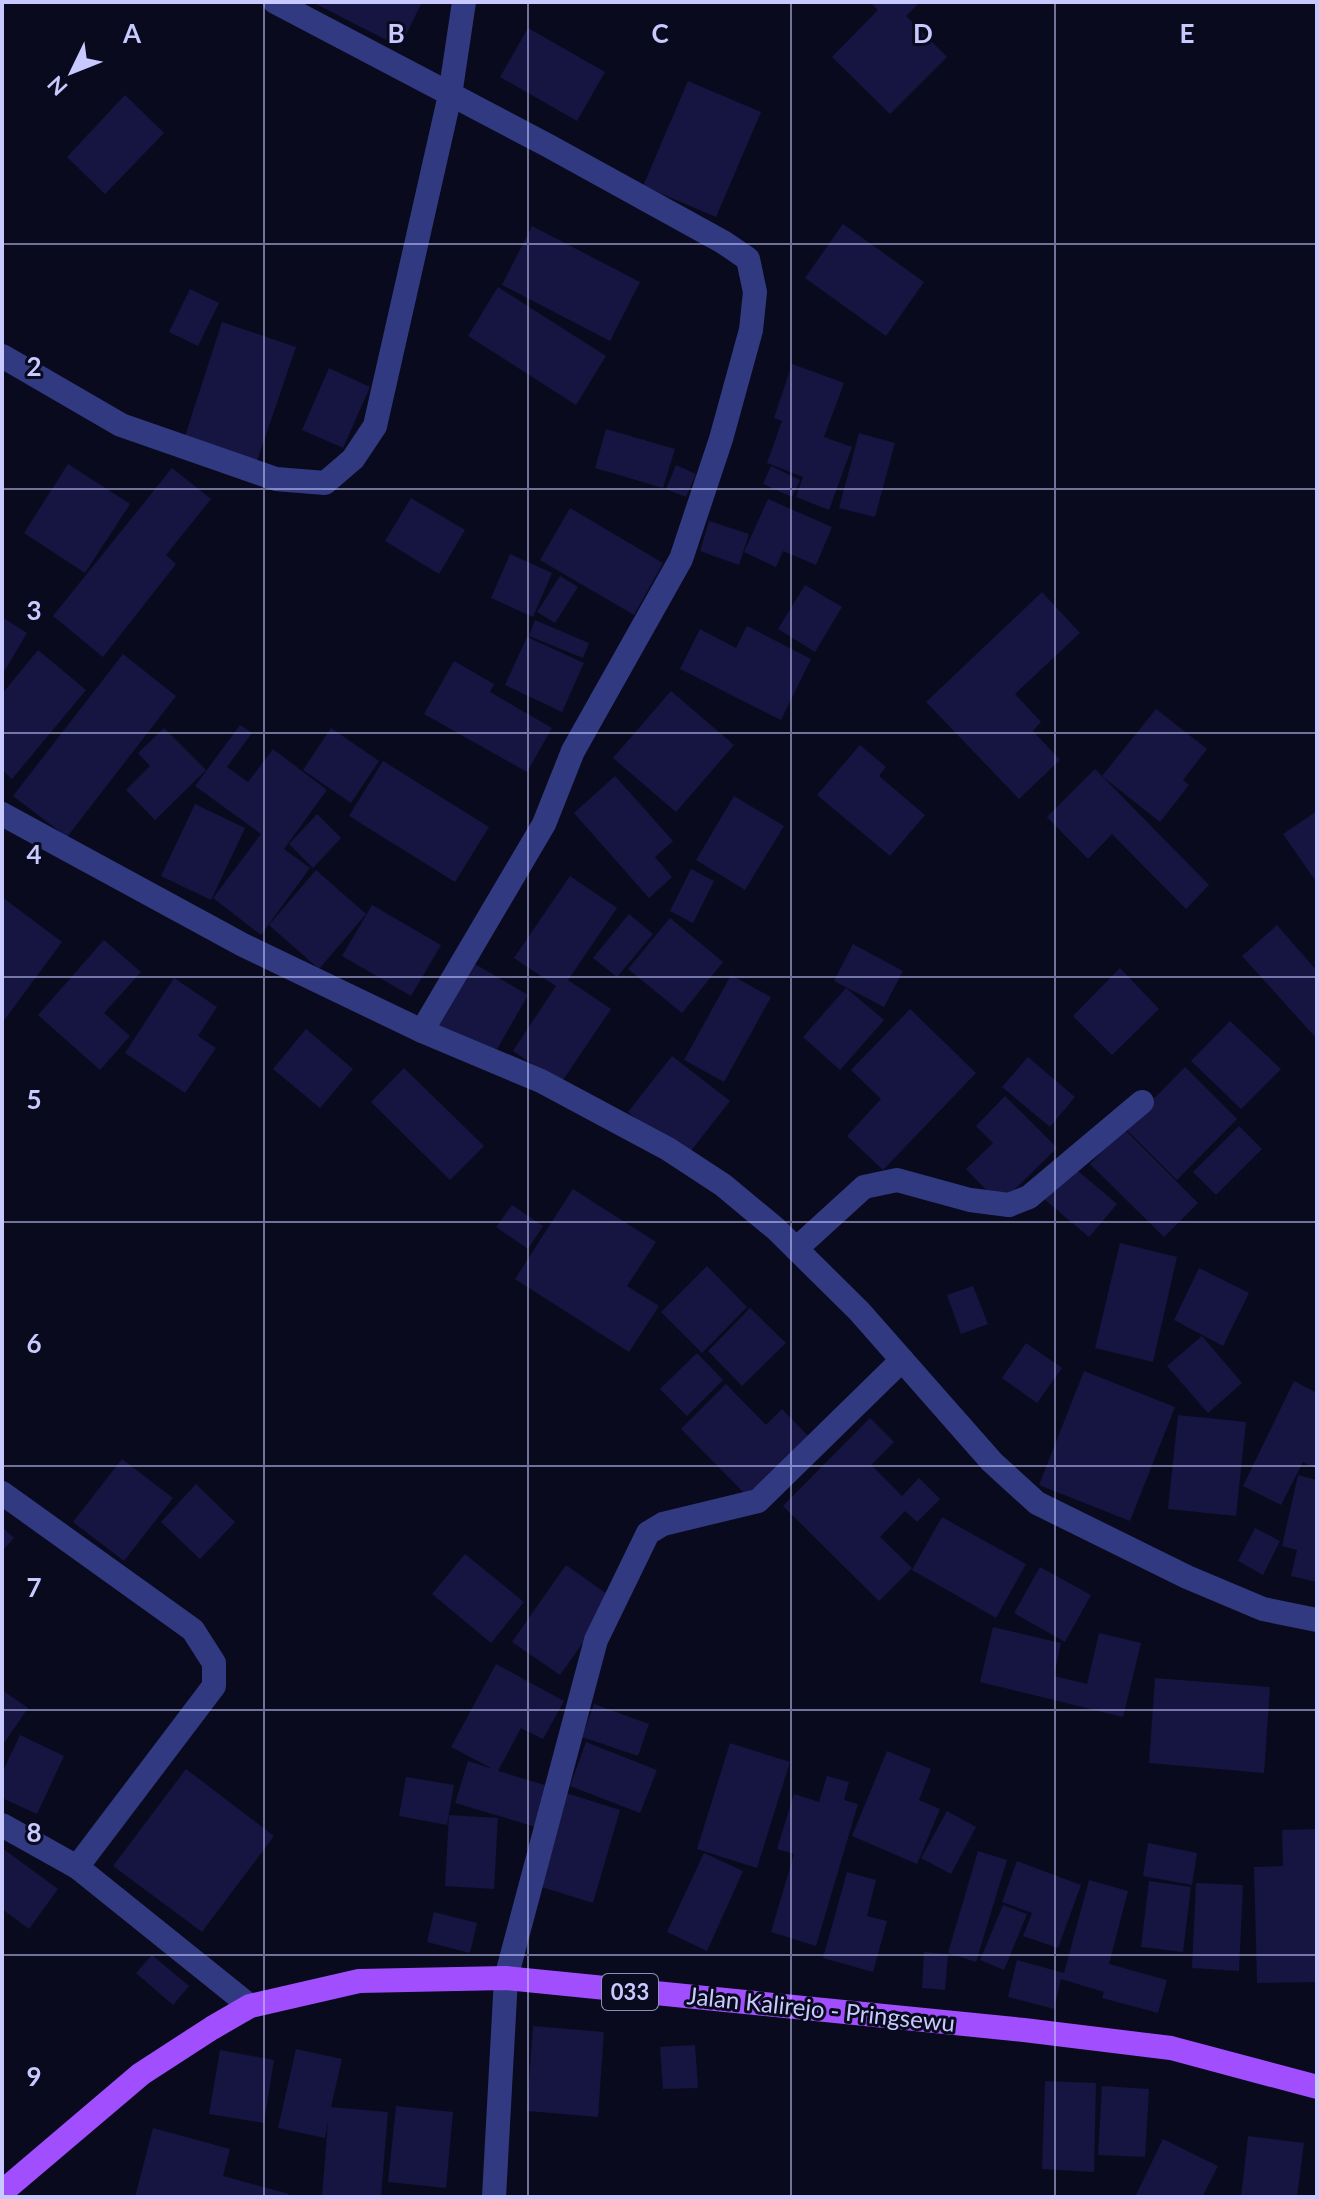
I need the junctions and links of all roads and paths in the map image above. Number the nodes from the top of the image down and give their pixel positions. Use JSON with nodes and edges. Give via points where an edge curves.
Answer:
{"nodes":[{"id":1,"x":275,"y":2,"type":"edge"},
{"id":2,"x":464,"y":2,"type":"edge"},
{"id":3,"x":450,"y":95,"type":"junction"},
{"id":4,"x":2,"y":356,"type":"edge"},
{"id":5,"x":2,"y":814,"type":"edge"},
{"id":6,"x":422,"y":1031,"type":"junction"},
{"id":7,"x":1142,"y":1102,"type":"dead end"},
{"id":8,"x":796,"y":1249,"type":"junction"},
{"id":9,"x":902,"y":1360,"type":"junction"},
{"id":10,"x":2,"y":1493,"type":"edge"},
{"id":11,"x":1317,"y":1620,"type":"edge"},
{"id":12,"x":2,"y":1825,"type":"edge"},
{"id":13,"x":77,"y":1867,"type":"junction"},
{"id":14,"x":506,"y":1978,"type":"junction"},
{"id":15,"x":250,"y":2006,"type":"junction"},
{"id":16,"x":1317,"y":2087,"type":"edge"},
{"id":17,"x":2,"y":2192,"type":"edge"},
{"id":18,"x":494,"y":2197,"type":"edge"}],
"edges":[{"from":1,"to":3,"type":"street"},
{"from":2,"to":3,"type":"street"},
{"from":3,"to":4,"type":"street","via":[[375,426],[353,459],[325,483],[276,479],[121,425]]},
{"from":3,"to":6,"type":"street","via":[[723,242],[748,259],[755,292],[751,330],[721,439],[681,559],[573,751],[544,824]]},
{"from":5,"to":6,"type":"street","via":[[243,945]]},
{"from":6,"to":8,"type":"street","via":[[541,1081],[668,1149],[723,1185]]},
{"from":7,"to":8,"type":"street","via":[[1029,1197],[1009,1205],[897,1180],[864,1187]]},
{"from":8,"to":9,"type":"street"},
{"from":9,"to":11,"type":"street","via":[[992,1462],[1037,1503],[1263,1609]]},
{"from":9,"to":14,"type":"street","via":[[758,1501],[663,1524],[648,1533],[596,1640]]},
{"from":10,"to":13,"type":"street","via":[[193,1630],[214,1663],[214,1686]]},
{"from":12,"to":13,"type":"street"},
{"from":13,"to":15,"type":"street"},
{"from":14,"to":15,"type":"main road","name":"Jalan Kalirejo - Pringsewu","number":"033","via":[[359,1981]]},
{"from":14,"to":16,"type":"main road","name":"Jalan Kalirejo - Pringsewu","number":"033","via":[[1171,2048]]},
{"from":14,"to":18,"type":"street"},
{"from":15,"to":17,"type":"main road","name":"Jalan Kalirejo - Pringsewu","number":"033","via":[[141,2074]]}]}
